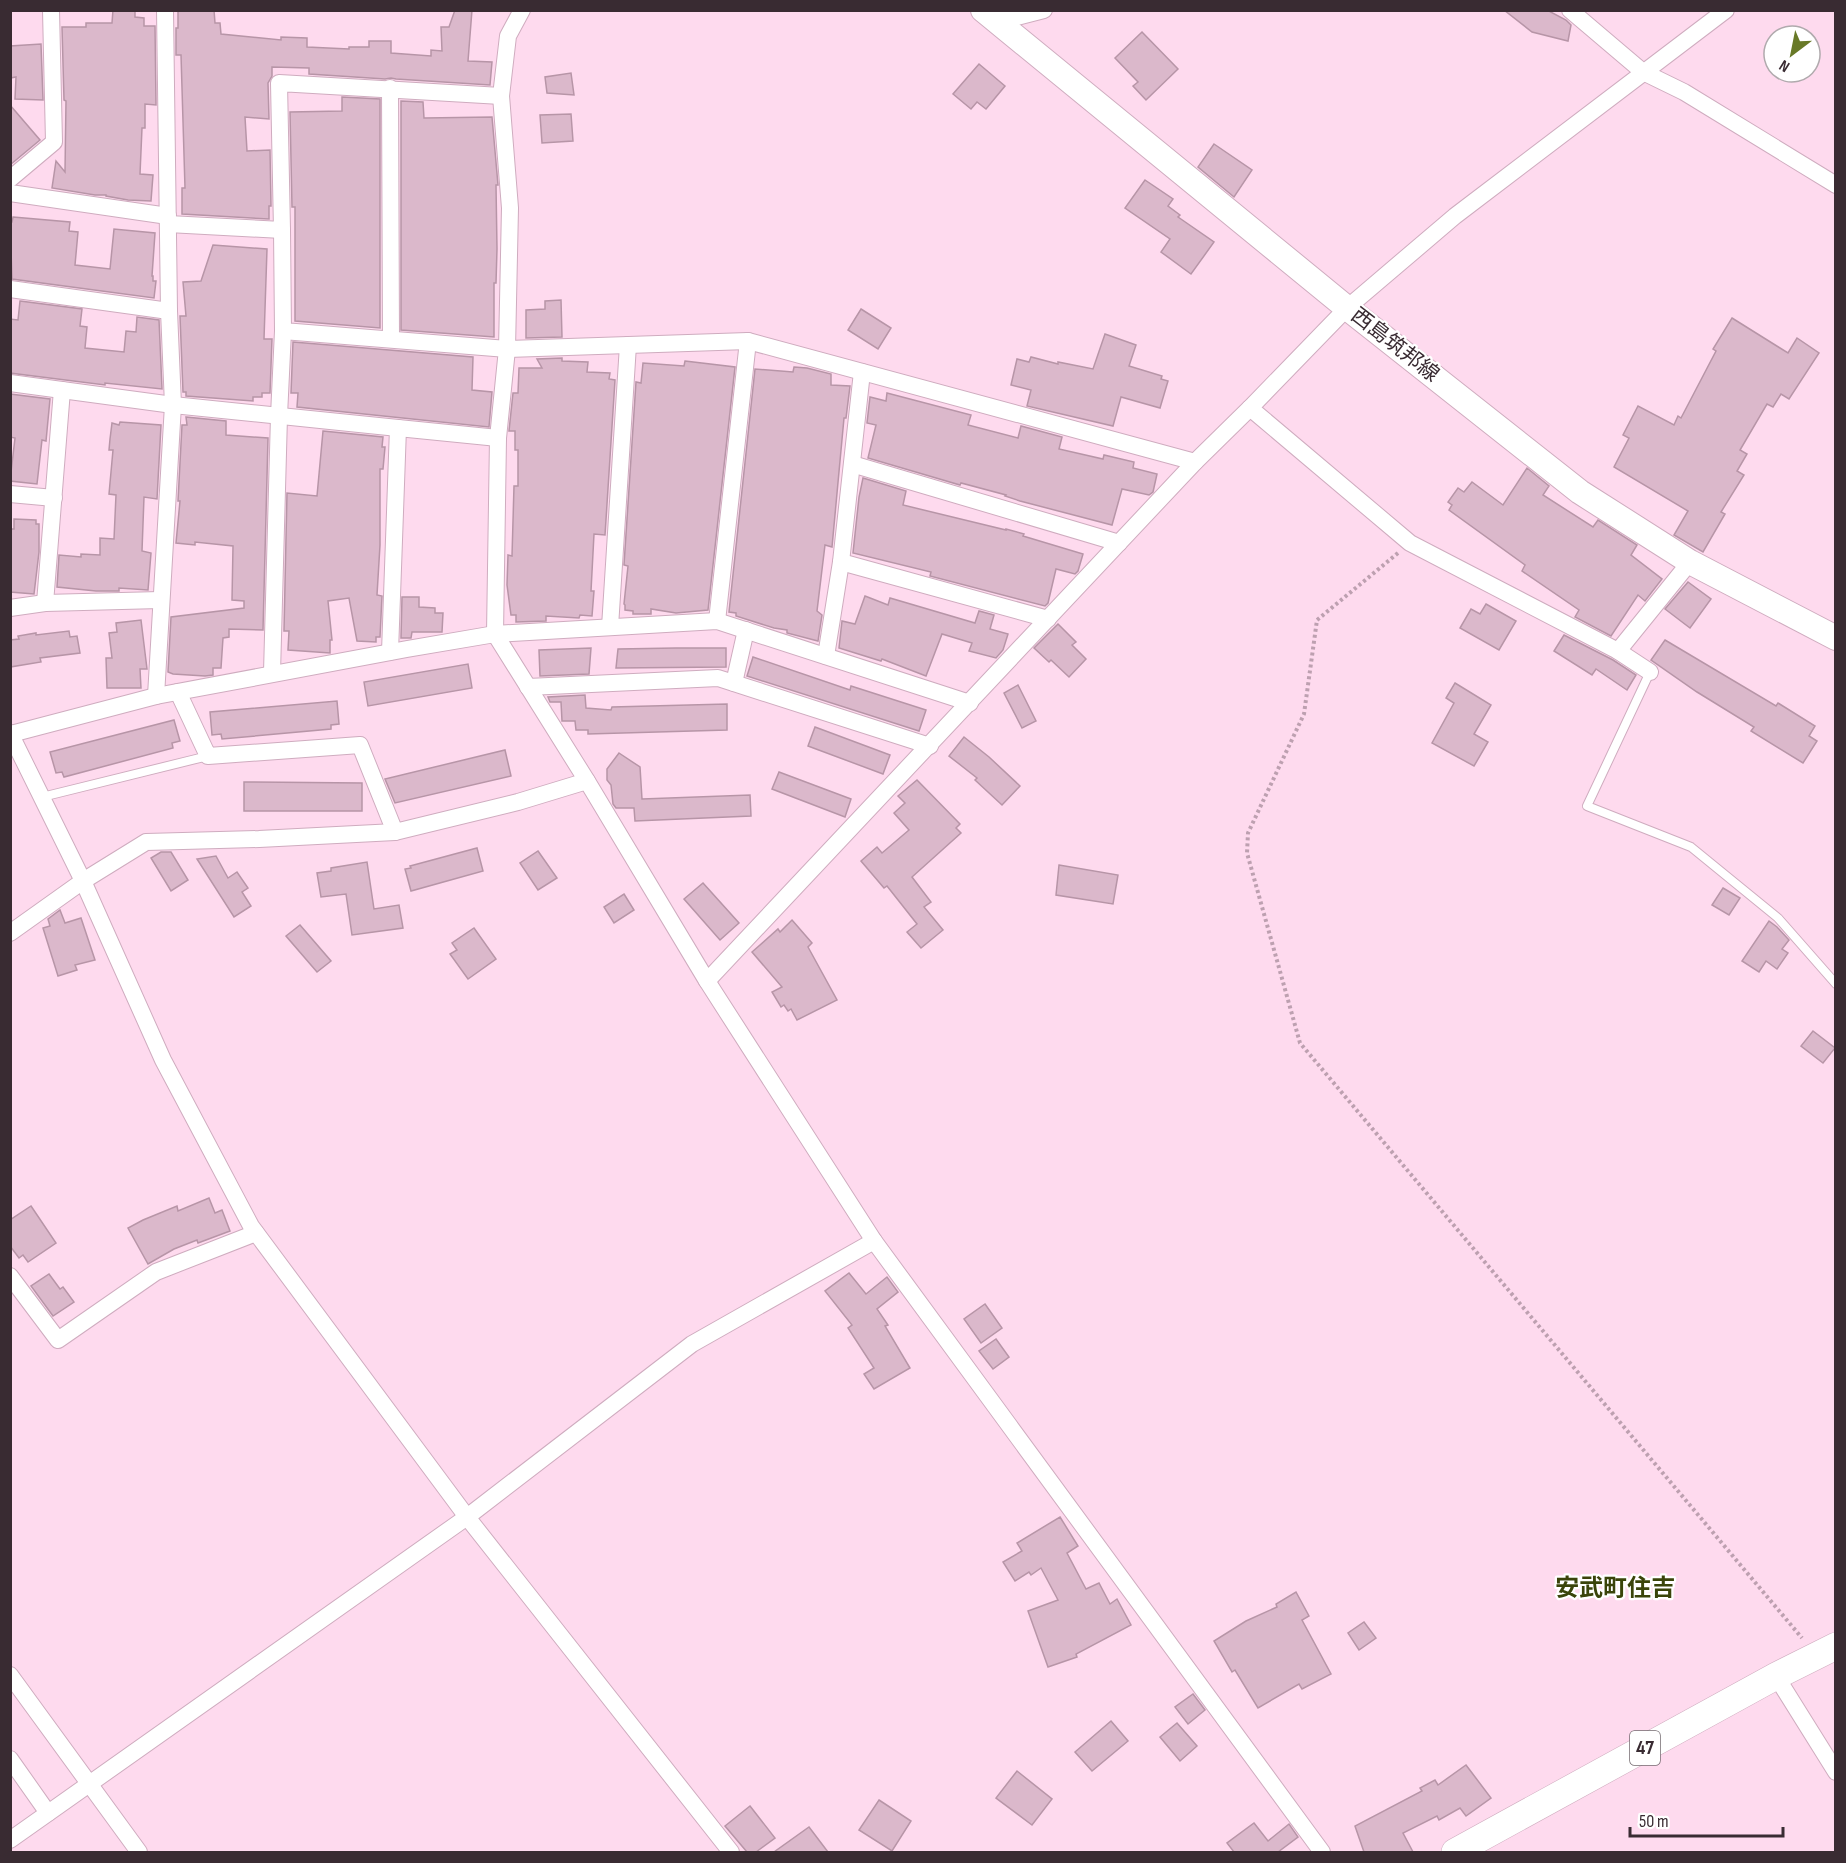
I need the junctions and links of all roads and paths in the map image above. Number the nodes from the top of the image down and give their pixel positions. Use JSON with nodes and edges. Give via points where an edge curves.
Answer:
{"nodes":[{"id":1,"x":51,"y":10,"type":"edge"},
{"id":2,"x":165,"y":10,"type":"edge"},
{"id":3,"x":522,"y":10,"type":"edge"},
{"id":4,"x":1044,"y":10,"type":"edge"},
{"id":5,"x":1570,"y":10,"type":"edge"},
{"id":6,"x":1726,"y":10,"type":"edge"},
{"id":7,"x":990,"y":16,"type":"edge"},
{"id":8,"x":1644,"y":72,"type":"junction"},
{"id":9,"x":390,"y":88,"type":"junction"},
{"id":10,"x":501,"y":96,"type":"junction"},
{"id":11,"x":10,"y":180,"type":"edge"},
{"id":12,"x":1836,"y":185,"type":"edge"},
{"id":13,"x":10,"y":193,"type":"edge"},
{"id":14,"x":168,"y":220,"type":"junction"},
{"id":15,"x":282,"y":230,"type":"junction"},
{"id":16,"x":10,"y":289,"type":"edge"},
{"id":17,"x":1347,"y":308,"type":"junction"},
{"id":18,"x":169,"y":311,"type":"junction"},
{"id":19,"x":283,"y":331,"type":"junction"},
{"id":20,"x":392,"y":339,"type":"junction"},
{"id":21,"x":748,"y":341,"type":"junction"},
{"id":22,"x":628,"y":345,"type":"junction"},
{"id":23,"x":507,"y":349,"type":"junction"},
{"id":24,"x":862,"y":372,"type":"junction"},
{"id":25,"x":10,"y":383,"type":"edge"},
{"id":26,"x":62,"y":390,"type":"junction"},
{"id":27,"x":173,"y":405,"type":"junction"},
{"id":28,"x":1250,"y":408,"type":"junction"},
{"id":29,"x":279,"y":416,"type":"junction"},
{"id":30,"x":398,"y":428,"type":"junction"},
{"id":31,"x":498,"y":438,"type":"junction"},
{"id":32,"x":1195,"y":462,"type":"junction"},
{"id":33,"x":852,"y":464,"type":"junction"},
{"id":34,"x":10,"y":494,"type":"edge"},
{"id":35,"x":54,"y":498,"type":"junction"},
{"id":36,"x":1119,"y":543,"type":"junction"},
{"id":37,"x":1410,"y":543,"type":"junction"},
{"id":38,"x":841,"y":562,"type":"junction"},
{"id":39,"x":1690,"y":562,"type":"junction"},
{"id":40,"x":160,"y":600,"type":"junction"},
{"id":41,"x":45,"y":603,"type":"junction"},
{"id":42,"x":10,"y":608,"type":"edge"},
{"id":43,"x":1048,"y":619,"type":"junction"},
{"id":44,"x":717,"y":621,"type":"junction"},
{"id":45,"x":610,"y":627,"type":"junction"},
{"id":46,"x":746,"y":630,"type":"junction"},
{"id":47,"x":495,"y":634,"type":"junction"},
{"id":48,"x":1836,"y":638,"type":"edge"},
{"id":49,"x":1618,"y":651,"type":"junction"},
{"id":50,"x":390,"y":652,"type":"junction"},
{"id":51,"x":826,"y":657,"type":"junction"},
{"id":52,"x":1650,"y":672,"type":"joint"},
{"id":53,"x":272,"y":673,"type":"junction"},
{"id":54,"x":734,"y":683,"type":"junction"},
{"id":55,"x":528,"y":687,"type":"junction"},
{"id":56,"x":178,"y":692,"type":"junction"},
{"id":57,"x":156,"y":696,"type":"junction"},
{"id":58,"x":970,"y":704,"type":"junction"},
{"id":59,"x":11,"y":734,"type":"edge"},
{"id":60,"x":930,"y":746,"type":"junction"},
{"id":61,"x":208,"y":756,"type":"junction"},
{"id":62,"x":587,"y":780,"type":"junction"},
{"id":63,"x":42,"y":797,"type":"junction"},
{"id":64,"x":395,"y":832,"type":"junction"},
{"id":65,"x":83,"y":881,"type":"junction"},
{"id":66,"x":10,"y":933,"type":"edge"},
{"id":67,"x":707,"y":981,"type":"junction"},
{"id":68,"x":1836,"y":984,"type":"edge"},
{"id":69,"x":256,"y":1233,"type":"junction"},
{"id":70,"x":874,"y":1241,"type":"junction"},
{"id":71,"x":10,"y":1276,"type":"edge"},
{"id":72,"x":467,"y":1516,"type":"junction"},
{"id":73,"x":1827,"y":1651,"type":"edge"},
{"id":74,"x":10,"y":1676,"type":"edge"},
{"id":75,"x":1776,"y":1676,"type":"junction"},
{"id":76,"x":10,"y":1759,"type":"edge"},
{"id":77,"x":1836,"y":1772,"type":"edge"},
{"id":78,"x":88,"y":1784,"type":"junction"},
{"id":79,"x":48,"y":1812,"type":"junction"},
{"id":80,"x":10,"y":1840,"type":"edge"},
{"id":81,"x":139,"y":1852,"type":"edge"},
{"id":82,"x":731,"y":1852,"type":"edge"},
{"id":83,"x":1322,"y":1852,"type":"edge"},
{"id":84,"x":1455,"y":1852,"type":"edge"}],
"edges":[{"from":1,"to":11,"type":"street","via":[[54,142]]},
{"from":2,"to":14,"type":"street"},
{"from":3,"to":10,"type":"street","via":[[508,36]]},
{"from":4,"to":7,"type":"street"},
{"from":5,"to":8,"type":"street"},
{"from":6,"to":8,"type":"street"},
{"from":7,"to":17,"type":"main road","name":"西島筑邦線"},
{"from":8,"to":12,"type":"street","via":[[1684,92]]},
{"from":8,"to":17,"type":"street","via":[[1455,216]]},
{"from":9,"to":10,"type":"street"},
{"from":9,"to":15,"type":"street","via":[[279,82]]},
{"from":9,"to":20,"type":"street"},
{"from":10,"to":23,"type":"street","via":[[510,208]]},
{"from":13,"to":14,"type":"street"},
{"from":14,"to":15,"type":"street"},
{"from":14,"to":18,"type":"street"},
{"from":15,"to":19,"type":"street"},
{"from":16,"to":18,"type":"street"},
{"from":17,"to":28,"type":"street"},
{"from":17,"to":39,"type":"main road","name":"西島筑邦線","via":[[1580,492]]},
{"from":18,"to":27,"type":"street"},
{"from":19,"to":20,"type":"street"},
{"from":19,"to":29,"type":"street"},
{"from":20,"to":23,"type":"street"},
{"from":21,"to":22,"type":"street"},
{"from":21,"to":24,"type":"street"},
{"from":21,"to":44,"type":"street"},
{"from":22,"to":23,"type":"street"},
{"from":22,"to":45,"type":"street"},
{"from":23,"to":31,"type":"street"},
{"from":24,"to":32,"type":"street"},
{"from":24,"to":33,"type":"street"},
{"from":25,"to":26,"type":"street"},
{"from":26,"to":27,"type":"street"},
{"from":26,"to":35,"type":"street"},
{"from":27,"to":29,"type":"street"},
{"from":27,"to":40,"type":"street"},
{"from":28,"to":32,"type":"street"},
{"from":28,"to":37,"type":"street"},
{"from":29,"to":30,"type":"street"},
{"from":29,"to":53,"type":"street"},
{"from":30,"to":31,"type":"street"},
{"from":30,"to":50,"type":"street"},
{"from":31,"to":47,"type":"street"},
{"from":32,"to":36,"type":"street"},
{"from":33,"to":36,"type":"street"},
{"from":33,"to":38,"type":"street"},
{"from":34,"to":35,"type":"street"},
{"from":35,"to":41,"type":"street"},
{"from":36,"to":43,"type":"street"},
{"from":37,"to":49,"type":"street"},
{"from":37,"to":73,"type":"path","via":[[1317,620],[1304,714],[1248,833],[1246,853],[1300,1043],[1780,1614]]},
{"from":38,"to":43,"type":"street"},
{"from":38,"to":51,"type":"street"},
{"from":39,"to":48,"type":"main road","name":"西島筑邦線"},
{"from":39,"to":49,"type":"street"},
{"from":40,"to":41,"type":"street"},
{"from":40,"to":57,"type":"street"},
{"from":41,"to":42,"type":"street"},
{"from":43,"to":58,"type":"street"},
{"from":44,"to":45,"type":"street"},
{"from":44,"to":46,"type":"street"},
{"from":45,"to":47,"type":"street"},
{"from":46,"to":51,"type":"street"},
{"from":46,"to":54,"type":"street"},
{"from":47,"to":50,"type":"street"},
{"from":47,"to":55,"type":"street"},
{"from":49,"to":52,"type":"street"},
{"from":50,"to":53,"type":"street"},
{"from":51,"to":58,"type":"street"},
{"from":52,"to":68,"type":"lane","via":[[1587,806],[1691,847],[1778,918]]},
{"from":53,"to":56,"type":"street"},
{"from":54,"to":55,"type":"street","via":[[718,678]]},
{"from":54,"to":60,"type":"street"},
{"from":55,"to":62,"type":"street"},
{"from":56,"to":57,"type":"street"},
{"from":56,"to":61,"type":"street"},
{"from":57,"to":59,"type":"street"},
{"from":58,"to":60,"type":"street"},
{"from":59,"to":63,"type":"street"},
{"from":60,"to":67,"type":"street"},
{"from":61,"to":63,"type":"lane"},
{"from":61,"to":64,"type":"street","via":[[360,745]]},
{"from":62,"to":64,"type":"street","via":[[518,802]]},
{"from":62,"to":67,"type":"street"},
{"from":63,"to":65,"type":"street"},
{"from":64,"to":65,"type":"street","via":[[146,842]]},
{"from":65,"to":66,"type":"street"},
{"from":65,"to":69,"type":"street","via":[[163,1060]]},
{"from":67,"to":70,"type":"street"},
{"from":69,"to":71,"type":"street","via":[[156,1272],[58,1340]]},
{"from":69,"to":72,"type":"street"},
{"from":70,"to":72,"type":"street","via":[[692,1344]]},
{"from":70,"to":83,"type":"street"},
{"from":72,"to":78,"type":"street"},
{"from":72,"to":82,"type":"street"},
{"from":73,"to":75,"type":"main road","number":"47"},
{"from":74,"to":78,"type":"street"},
{"from":75,"to":77,"type":"street"},
{"from":75,"to":84,"type":"main road","number":"47"},
{"from":76,"to":79,"type":"street"},
{"from":78,"to":79,"type":"street"},
{"from":78,"to":81,"type":"street"},
{"from":79,"to":80,"type":"street"}]}
